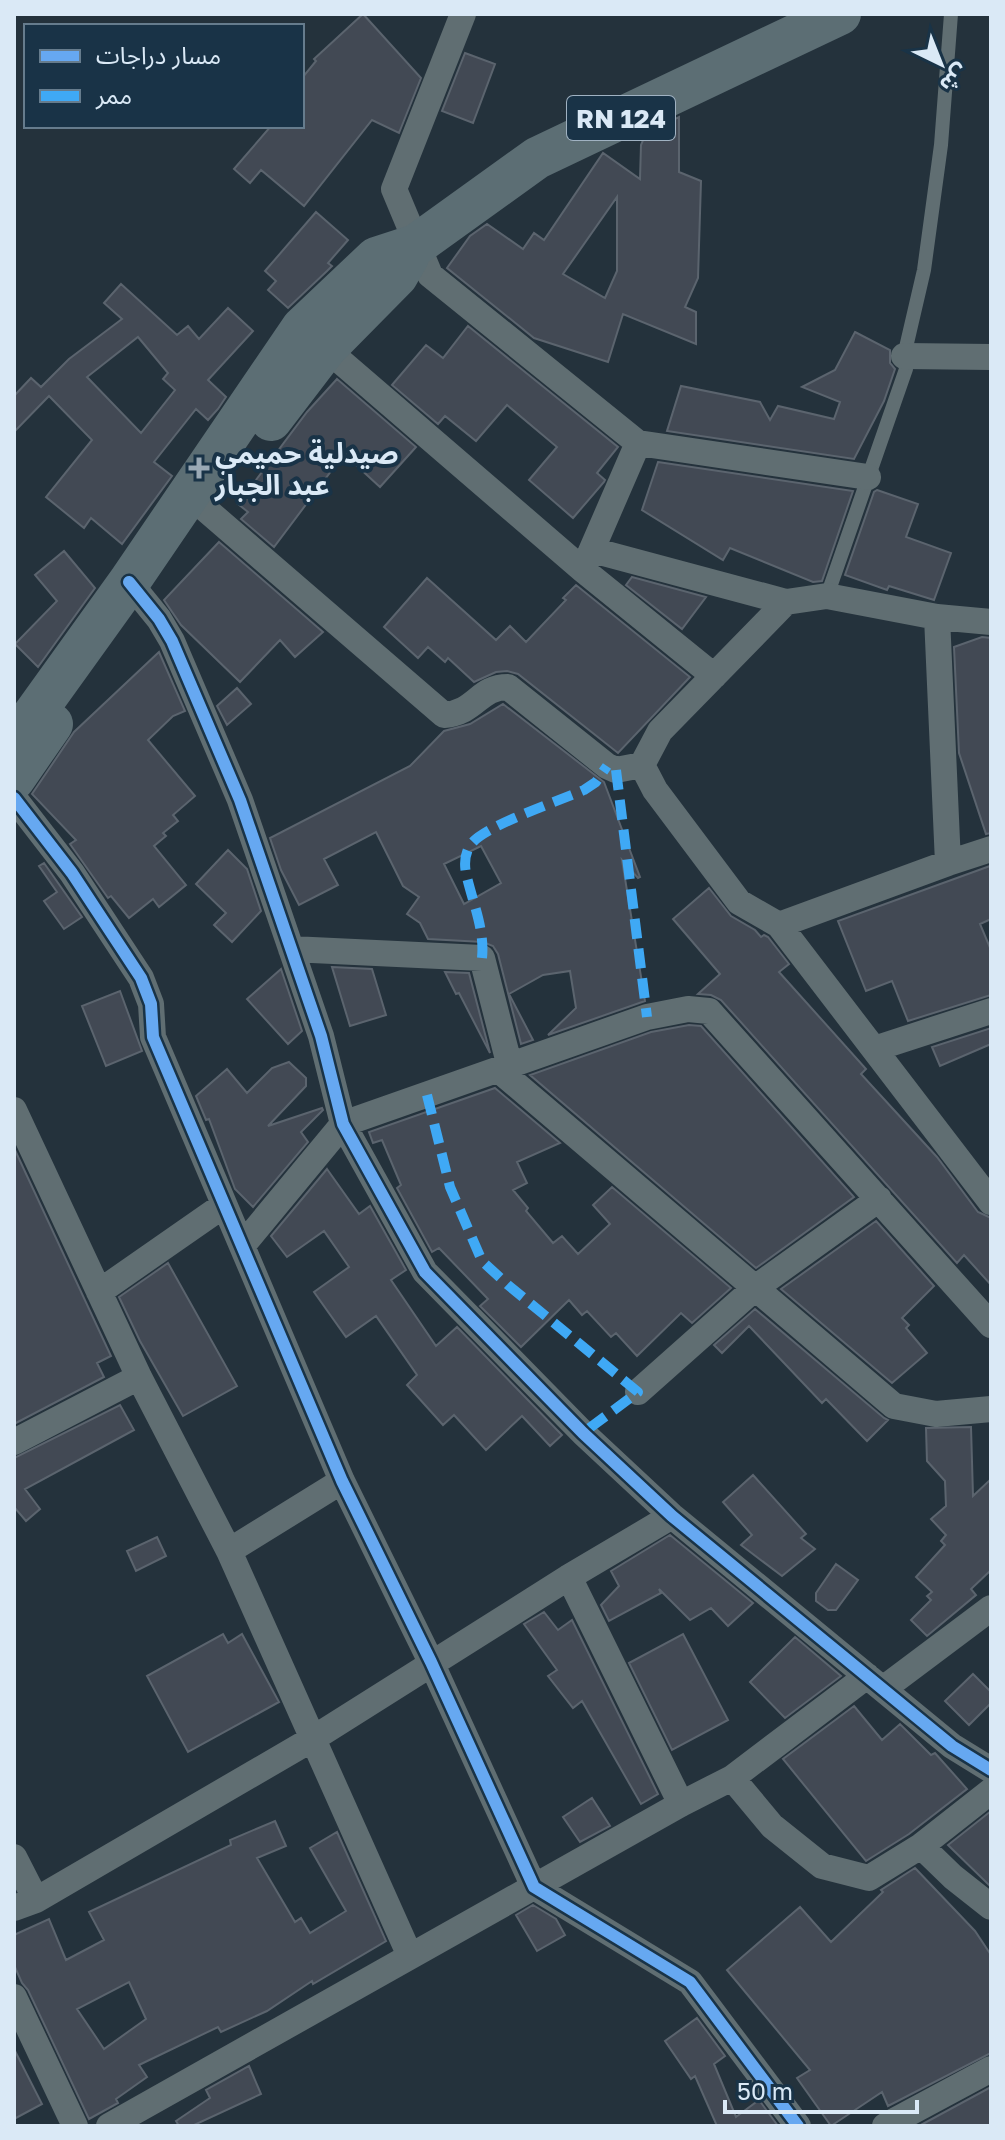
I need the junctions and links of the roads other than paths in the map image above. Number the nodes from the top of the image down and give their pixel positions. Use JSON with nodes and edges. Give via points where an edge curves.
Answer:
{"nodes":[{"id":1,"x":463,"y":14,"type":"edge"},
{"id":2,"x":840,"y":14,"type":"edge"},
{"id":3,"x":951,"y":14,"type":"edge"},
{"id":4,"x":416,"y":245,"type":"junction"},
{"id":5,"x":314,"y":338,"type":"junction"},
{"id":6,"x":904,"y":356,"type":"junction"},
{"id":7,"x":991,"y":357,"type":"edge"},
{"id":8,"x":638,"y":443,"type":"junction"},
{"id":9,"x":868,"y":477,"type":"junction"},
{"id":10,"x":204,"y":508,"type":"junction"},
{"id":11,"x":588,"y":560,"type":"junction"},
{"id":12,"x":135,"y":589,"type":"junction"},
{"id":13,"x":827,"y":596,"type":"junction"},
{"id":14,"x":786,"y":602,"type":"junction"},
{"id":15,"x":937,"y":617,"type":"junction"},
{"id":16,"x":991,"y":622,"type":"edge"},
{"id":17,"x":714,"y":676,"type":"junction"},
{"id":18,"x":14,"y":742,"type":"edge"},
{"id":19,"x":642,"y":765,"type":"junction"},
{"id":20,"x":14,"y":779,"type":"edge"},
{"id":21,"x":14,"y":798,"type":"edge"},
{"id":22,"x":991,"y":849,"type":"edge"},
{"id":23,"x":948,"y":863,"type":"junction"},
{"id":24,"x":779,"y":925,"type":"junction"},
{"id":25,"x":291,"y":949,"type":"junction"},
{"id":26,"x":991,"y":1011,"type":"edge"},
{"id":27,"x":874,"y":1049,"type":"junction"},
{"id":28,"x":505,"y":1069,"type":"junction"},
{"id":29,"x":14,"y":1110,"type":"edge"},
{"id":30,"x":343,"y":1124,"type":"junction"},
{"id":31,"x":879,"y":1199,"type":"junction"},
{"id":32,"x":991,"y":1202,"type":"edge"},
{"id":33,"x":224,"y":1205,"type":"junction"},
{"id":34,"x":242,"y":1246,"type":"junction"},
{"id":35,"x":755,"y":1288,"type":"junction"},
{"id":36,"x":99,"y":1292,"type":"junction"},
{"id":37,"x":991,"y":1325,"type":"edge"},
{"id":38,"x":139,"y":1377,"type":"junction"},
{"id":39,"x":638,"y":1392,"type":"dead end"},
{"id":40,"x":991,"y":1409,"type":"edge"},
{"id":41,"x":14,"y":1442,"type":"edge"},
{"id":42,"x":342,"y":1481,"type":"junction"},
{"id":43,"x":672,"y":1516,"type":"junction"},
{"id":44,"x":229,"y":1551,"type":"junction"},
{"id":45,"x":569,"y":1577,"type":"junction"},
{"id":46,"x":991,"y":1608,"type":"edge"},
{"id":47,"x":431,"y":1662,"type":"junction"},
{"id":48,"x":875,"y":1682,"type":"junction"},
{"id":49,"x":314,"y":1738,"type":"junction"},
{"id":50,"x":991,"y":1770,"type":"edge"},
{"id":51,"x":732,"y":1778,"type":"junction"},
{"id":52,"x":991,"y":1791,"type":"edge"},
{"id":53,"x":681,"y":1804,"type":"junction"},
{"id":54,"x":921,"y":1846,"type":"junction"},
{"id":55,"x":14,"y":1857,"type":"edge"},
{"id":56,"x":534,"y":1887,"type":"junction"},
{"id":57,"x":25,"y":1904,"type":"edge"},
{"id":58,"x":991,"y":1907,"type":"edge"},
{"id":59,"x":410,"y":1956,"type":"junction"},
{"id":60,"x":14,"y":1997,"type":"edge"},
{"id":61,"x":991,"y":2069,"type":"edge"},
{"id":62,"x":71,"y":2125,"type":"edge"},
{"id":63,"x":109,"y":2126,"type":"edge"},
{"id":64,"x":798,"y":2126,"type":"edge"},
{"id":65,"x":885,"y":2126,"type":"edge"}],
"edges":[{"from":1,"to":4,"type":"street","via":[[394,189]]},
{"from":2,"to":4,"type":"main road","number":"RN 124","via":[[537,158]]},
{"from":3,"to":6,"type":"lane","via":[[925,262]]},
{"from":4,"to":5,"type":"main road","number":"RN 124","via":[[397,276]]},
{"from":4,"to":8,"type":"street","via":[[430,275]]},
{"from":5,"to":10,"type":"main road","number":"RN 124"},
{"from":5,"to":11,"type":"street"},
{"from":5,"to":12,"type":"main road","number":"RN 124"},
{"from":6,"to":7,"type":"street"},
{"from":6,"to":9,"type":"lane","via":[[906,369]]},
{"from":8,"to":9,"type":"street"},
{"from":8,"to":11,"type":"street"},
{"from":9,"to":13,"type":"lane"},
{"from":10,"to":12,"type":"main road","number":"RN 124"},
{"from":10,"to":19,"type":"street","via":[[444,715],[461,713],[494,687],[508,687],[607,766],[616,770]]},
{"from":11,"to":14,"type":"street"},
{"from":11,"to":17,"type":"street"},
{"from":12,"to":18,"type":"main road","number":"RN 124"},
{"from":12,"to":20,"type":"main road","number":"RN 124"},
{"from":12,"to":25,"type":"street","via":[[172,641],[240,800]]},
{"from":13,"to":14,"type":"street"},
{"from":13,"to":15,"type":"street"},
{"from":14,"to":17,"type":"street"},
{"from":15,"to":16,"type":"street"},
{"from":15,"to":23,"type":"street"},
{"from":17,"to":19,"type":"street","via":[[660,731]]},
{"from":19,"to":24,"type":"street","via":[[739,902]]},
{"from":21,"to":33,"type":"street","via":[[72,873],[141,978],[151,1004],[153,1037]]},
{"from":22,"to":23,"type":"street"},
{"from":23,"to":24,"type":"street"},
{"from":24,"to":27,"type":"street"},
{"from":25,"to":28,"type":"street","via":[[482,958]]},
{"from":25,"to":30,"type":"street"},
{"from":26,"to":27,"type":"street"},
{"from":27,"to":32,"type":"street"},
{"from":28,"to":30,"type":"street"},
{"from":28,"to":31,"type":"street","via":[[647,1017],[688,1009],[709,1011]]},
{"from":28,"to":35,"type":"street"},
{"from":29,"to":36,"type":"street"},
{"from":30,"to":34,"type":"street"},
{"from":30,"to":43,"type":"street","via":[[425,1272]]},
{"from":31,"to":35,"type":"street"},
{"from":31,"to":37,"type":"street"},
{"from":33,"to":34,"type":"street"},
{"from":33,"to":36,"type":"street"},
{"from":34,"to":42,"type":"street"},
{"from":35,"to":39,"type":"street"},
{"from":35,"to":40,"type":"street","via":[[894,1406],[936,1414]]},
{"from":36,"to":38,"type":"street"},
{"from":38,"to":41,"type":"street"},
{"from":38,"to":44,"type":"street"},
{"from":42,"to":44,"type":"street"},
{"from":42,"to":47,"type":"street"},
{"from":43,"to":45,"type":"street"},
{"from":43,"to":48,"type":"street"},
{"from":44,"to":49,"type":"street"},
{"from":45,"to":47,"type":"street"},
{"from":45,"to":53,"type":"street"},
{"from":46,"to":48,"type":"street"},
{"from":47,"to":49,"type":"street"},
{"from":47,"to":56,"type":"street"},
{"from":48,"to":50,"type":"street","via":[[952,1746]]},
{"from":48,"to":51,"type":"street"},
{"from":49,"to":57,"type":"street"},
{"from":49,"to":59,"type":"street"},
{"from":51,"to":53,"type":"street"},
{"from":51,"to":54,"type":"street","via":[[772,1826],[822,1866],[869,1878]]},
{"from":52,"to":54,"type":"street"},
{"from":53,"to":56,"type":"street"},
{"from":54,"to":58,"type":"street"},
{"from":55,"to":57,"type":"street"},
{"from":56,"to":59,"type":"street"},
{"from":56,"to":64,"type":"street","via":[[690,1982]]},
{"from":59,"to":63,"type":"street"},
{"from":60,"to":62,"type":"street"},
{"from":61,"to":65,"type":"street"}]}
